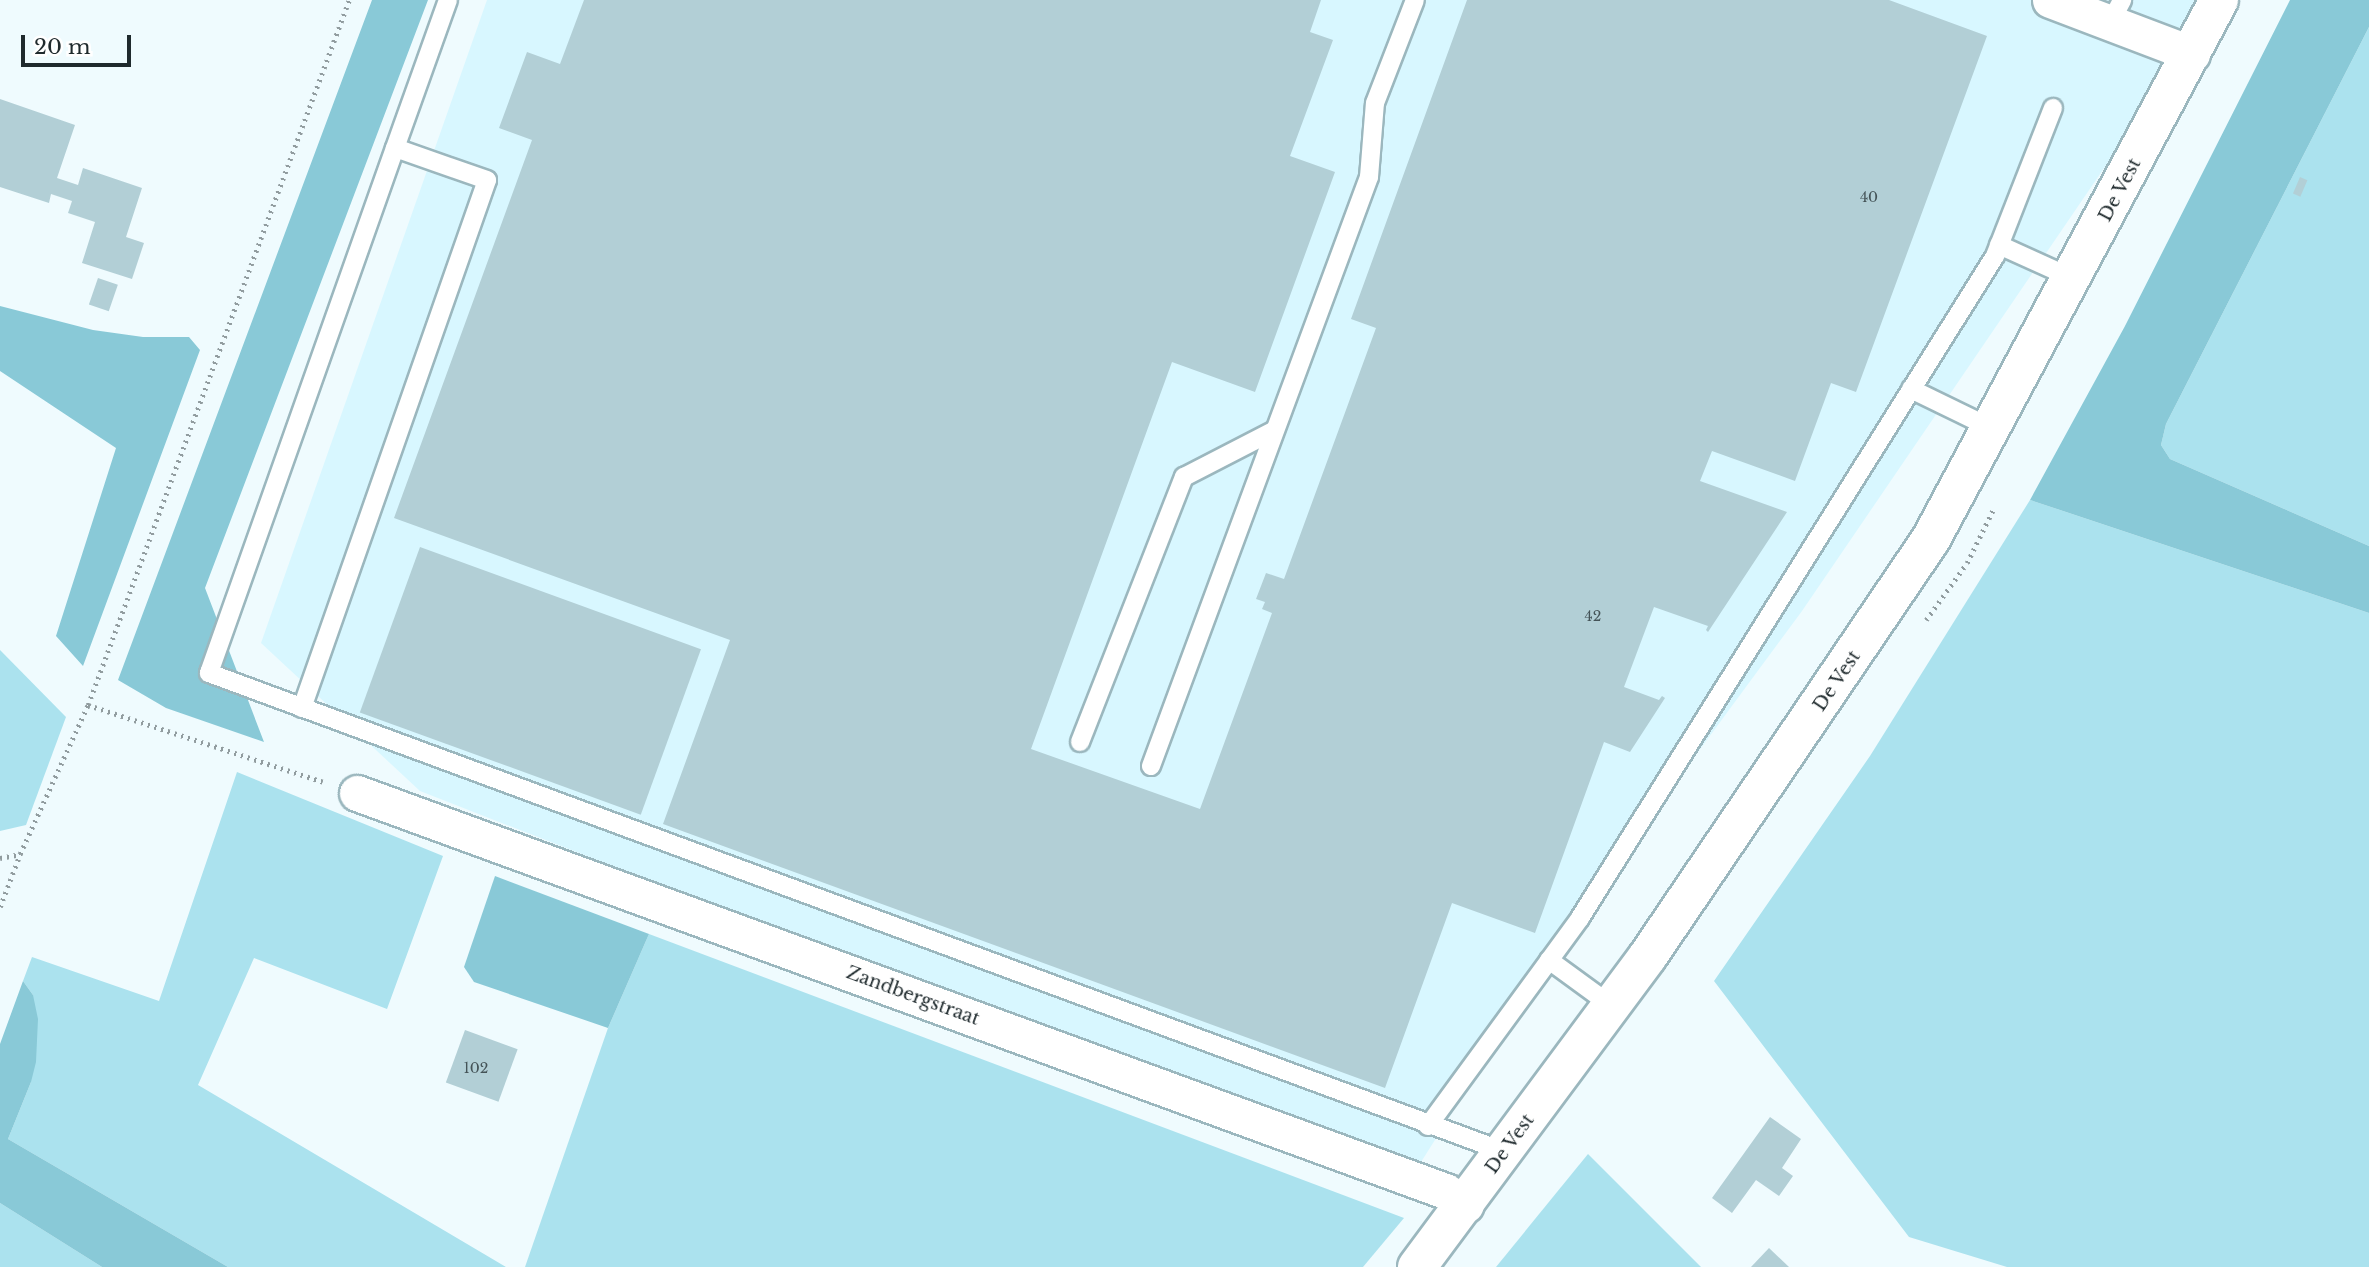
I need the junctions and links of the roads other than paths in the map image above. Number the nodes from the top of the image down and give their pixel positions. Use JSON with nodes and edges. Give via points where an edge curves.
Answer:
{"nodes":[{"id":1,"x":448,"y":0,"type":"edge"},
{"id":2,"x":1415,"y":0,"type":"edge"},
{"id":3,"x":2050,"y":0,"type":"edge"},
{"id":4,"x":2219,"y":0,"type":"edge"},
{"id":5,"x":2116,"y":11,"type":"edge"},
{"id":6,"x":2192,"y":54,"type":"junction"},
{"id":7,"x":2053,"y":108,"type":"dead end"},
{"id":8,"x":395,"y":148,"type":"junction"},
{"id":9,"x":1999,"y":245,"type":"junction"},
{"id":10,"x":2072,"y":278,"type":"junction"},
{"id":11,"x":1912,"y":389,"type":"junction"},
{"id":12,"x":1991,"y":428,"type":"junction"},
{"id":13,"x":1275,"y":430,"type":"junction"},
{"id":14,"x":302,"y":708,"type":"junction"},
{"id":15,"x":1080,"y":742,"type":"dead end"},
{"id":16,"x":1150,"y":766,"type":"dead end"},
{"id":17,"x":357,"y":793,"type":"road end"},
{"id":18,"x":1549,"y":960,"type":"junction"},
{"id":19,"x":1612,"y":1006,"type":"junction"},
{"id":20,"x":1428,"y":1126,"type":"junction"},
{"id":21,"x":1505,"y":1152,"type":"junction"},
{"id":22,"x":1466,"y":1205,"type":"junction"},
{"id":23,"x":1418,"y":1267,"type":"edge"}],
"edges":[{"from":1,"to":8,"type":"lane"},
{"from":2,"to":13,"type":"lane","via":[[1375,103],[1369,177]]},
{"from":3,"to":5,"type":"street"},
{"from":4,"to":6,"type":"main road","name":"De Vest"},
{"from":5,"to":6,"type":"street"},
{"from":6,"to":10,"type":"main road","name":"De Vest"},
{"from":7,"to":9,"type":"lane"},
{"from":8,"to":14,"type":"lane","via":[[209,673]]},
{"from":8,"to":14,"type":"lane","via":[[487,180]]},
{"from":9,"to":10,"type":"lane"},
{"from":9,"to":11,"type":"lane"},
{"from":10,"to":12,"type":"main road","name":"De Vest"},
{"from":11,"to":12,"type":"lane"},
{"from":11,"to":18,"type":"lane","via":[[1580,918]]},
{"from":12,"to":19,"type":"main road","name":"De Vest","via":[[1931,539]]},
{"from":13,"to":15,"type":"lane","via":[[1184,477]]},
{"from":13,"to":16,"type":"lane"},
{"from":14,"to":20,"type":"lane"},
{"from":17,"to":22,"type":"street","name":"Zandbergstraat","via":[[1446,1191]]},
{"from":18,"to":19,"type":"lane"},
{"from":18,"to":20,"type":"lane"},
{"from":19,"to":21,"type":"main road","name":"De Vest"},
{"from":20,"to":21,"type":"lane"},
{"from":21,"to":22,"type":"main road","name":"De Vest"},
{"from":22,"to":23,"type":"main road","name":"De Vest"}]}
